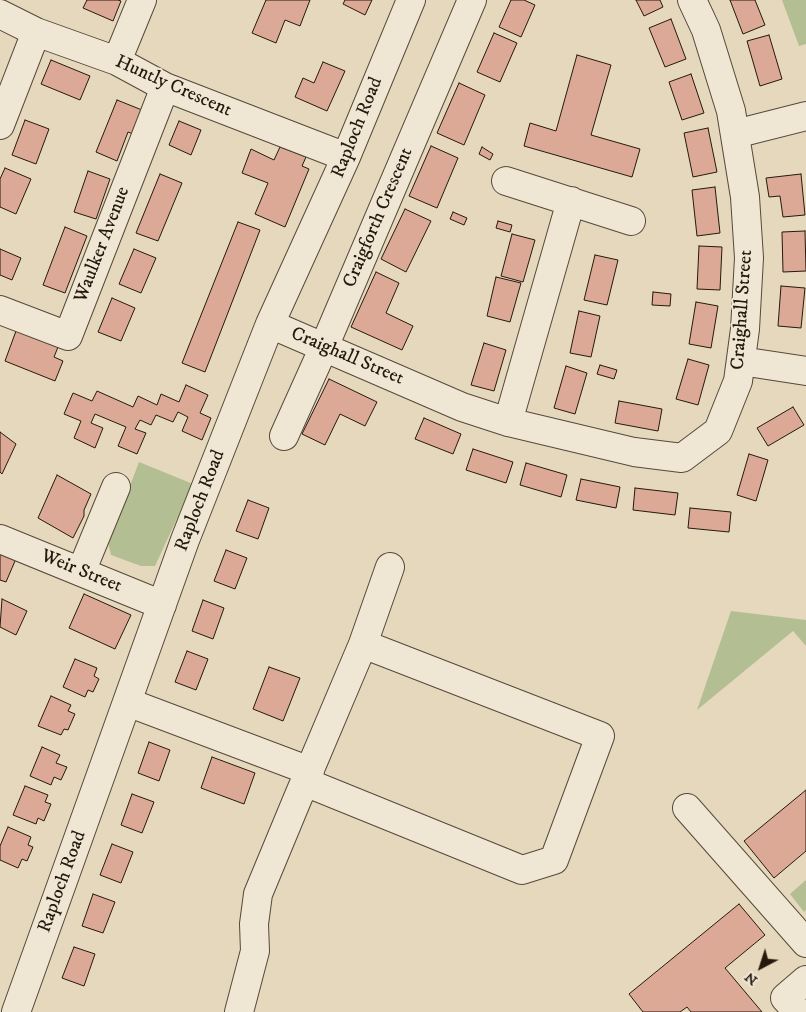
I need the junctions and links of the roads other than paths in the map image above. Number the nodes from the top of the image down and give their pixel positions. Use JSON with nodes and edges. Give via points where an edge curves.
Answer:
{"nodes":[{"id":1,"x":142,"y":0,"type":"edge"},
{"id":2,"x":411,"y":0,"type":"edge"},
{"id":3,"x":472,"y":0,"type":"edge"},
{"id":4,"x":692,"y":0,"type":"edge"},
{"id":5,"x":0,"y":14,"type":"edge"},
{"id":6,"x":36,"y":32,"type":"junction"},
{"id":7,"x":117,"y":61,"type":"junction"},
{"id":8,"x":165,"y":87,"type":"junction"},
{"id":9,"x":806,"y":116,"type":"edge"},
{"id":10,"x":0,"y":125,"type":"edge"},
{"id":11,"x":735,"y":134,"type":"junction"},
{"id":12,"x":346,"y":157,"type":"junction"},
{"id":13,"x":506,"y":181,"type":"dead end"},
{"id":14,"x":571,"y":201,"type":"junction"},
{"id":15,"x":631,"y":221,"type":"dead end"},
{"id":16,"x":0,"y":310,"type":"edge"},
{"id":17,"x":270,"y":324,"type":"junction"},
{"id":18,"x":324,"y":347,"type":"junction"},
{"id":19,"x":741,"y":361,"type":"junction"},
{"id":20,"x":806,"y":371,"type":"edge"},
{"id":21,"x":508,"y":422,"type":"junction"},
{"id":22,"x":284,"y":436,"type":"dead end"},
{"id":23,"x":116,"y":486,"type":"dead end"},
{"id":24,"x":0,"y":539,"type":"edge"},
{"id":25,"x":390,"y":567,"type":"dead end"},
{"id":26,"x":81,"y":572,"type":"junction"},
{"id":27,"x":162,"y":606,"type":"junction"},
{"id":28,"x":363,"y":644,"type":"junction"},
{"id":29,"x":127,"y":702,"type":"junction"},
{"id":30,"x":307,"y":776,"type":"junction"},
{"id":31,"x":687,"y":808,"type":"dead end"},
{"id":32,"x":806,"y":943,"type":"edge"},
{"id":33,"x":806,"y":980,"type":"edge"},
{"id":34,"x":16,"y":1012,"type":"edge"},
{"id":35,"x":239,"y":1012,"type":"edge"},
{"id":36,"x":798,"y":1012,"type":"edge"}],
"edges":[{"from":1,"to":7,"type":"street"},
{"from":2,"to":12,"type":"street","name":"Raploch Road"},
{"from":3,"to":18,"type":"street","name":"Craigforth Crescent"},
{"from":4,"to":11,"type":"street","name":"Craighall Street","via":[[706,30]]},
{"from":5,"to":6,"type":"street","name":"Huntly Crescent"},
{"from":6,"to":7,"type":"street","name":"Huntly Crescent"},
{"from":6,"to":10,"type":"street"},
{"from":7,"to":8,"type":"street","name":"Huntly Crescent"},
{"from":8,"to":12,"type":"street","name":"Huntly Crescent"},
{"from":8,"to":16,"type":"street","name":"Waulker Avenue","via":[[68,336]]},
{"from":9,"to":11,"type":"street"},
{"from":11,"to":19,"type":"street","name":"Craighall Street","via":[[745,197],[749,258]]},
{"from":12,"to":17,"type":"street","name":"Raploch Road"},
{"from":13,"to":14,"type":"street"},
{"from":14,"to":15,"type":"street"},
{"from":14,"to":21,"type":"street"},
{"from":17,"to":18,"type":"street","name":"Craighall Street"},
{"from":17,"to":27,"type":"street","name":"Raploch Road"},
{"from":18,"to":21,"type":"street","name":"Craighall Street","via":[[462,407]]},
{"from":18,"to":22,"type":"street","name":"Craigforth Crescent"},
{"from":19,"to":20,"type":"street"},
{"from":19,"to":21,"type":"street","name":"Craighall Street","via":[[738,382],[718,431],[682,458],[634,452]]},
{"from":23,"to":26,"type":"street"},
{"from":24,"to":26,"type":"street","name":"Weir Street"},
{"from":25,"to":28,"type":"street"},
{"from":26,"to":27,"type":"street","name":"Weir Street"},
{"from":27,"to":29,"type":"street","name":"Raploch Road"},
{"from":28,"to":30,"type":"street"},
{"from":28,"to":30,"type":"street","via":[[600,736],[554,860],[522,870]]},
{"from":29,"to":30,"type":"street"},
{"from":29,"to":34,"type":"street","name":"Raploch Road"},
{"from":30,"to":35,"type":"street","via":[[258,894],[255,951]]},
{"from":31,"to":32,"type":"street"},
{"from":33,"to":36,"type":"street","via":[[785,998]]}]}
